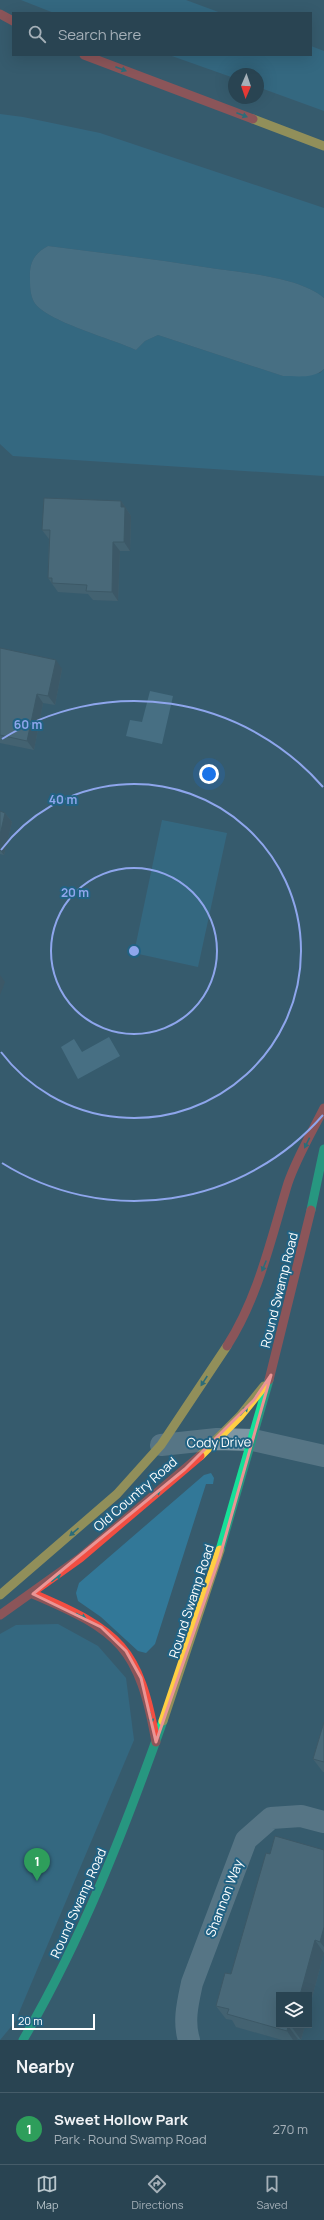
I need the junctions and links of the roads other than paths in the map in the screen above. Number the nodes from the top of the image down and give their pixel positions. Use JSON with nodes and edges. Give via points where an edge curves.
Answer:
{"nodes":[{"id":1,"x":0,"y":14,"type":"edge"},
{"id":2,"x":12,"y":20,"type":"edge"},
{"id":3,"x":87,"y":56,"type":"edge"},
{"id":4,"x":324,"y":146,"type":"edge"},
{"id":5,"x":324,"y":1108,"type":"edge"},
{"id":6,"x":324,"y":1149,"type":"edge"},
{"id":7,"x":271,"y":1375,"type":"junction"},
{"id":8,"x":217,"y":1439,"type":"junction"},
{"id":9,"x":253,"y":1440,"type":"junction"},
{"id":10,"x":161,"y":1445,"type":"junction"},
{"id":11,"x":324,"y":1456,"type":"edge"},
{"id":12,"x":33,"y":1594,"type":"junction"},
{"id":13,"x":0,"y":1595,"type":"edge"},
{"id":14,"x":0,"y":1615,"type":"edge"},
{"id":15,"x":156,"y":1742,"type":"junction"},
{"id":16,"x":324,"y":1822,"type":"edge"},
{"id":17,"x":23,"y":2040,"type":"edge"},
{"id":18,"x":189,"y":2040,"type":"edge"}],
"edges":[{"from":1,"to":2,"type":"main road"},
{"from":3,"to":4,"type":"main road","one_way":true},
{"from":5,"to":10,"type":"main road","one_way":true,"via":[[289,1181],[267,1259],[243,1316],[215,1365]]},
{"from":6,"to":7,"type":"main road","name":"Round Swamp Road"},
{"from":8,"to":7,"type":"main road","name":"Old Country Road","one_way":true,"via":[[254,1400]]},
{"from":7,"to":9,"type":"main road","name":"Round Swamp Road"},
{"from":8,"to":9,"type":"street","name":"Cody Drive"},
{"from":8,"to":10,"type":"street","name":"Cody Drive"},
{"from":12,"to":8,"type":"main road","name":"Old Country Road","one_way":true,"via":[[110,1534]]},
{"from":9,"to":11,"type":"street","name":"Cody Drive"},
{"from":9,"to":15,"type":"main road","name":"Round Swamp Road","via":[[220,1556]]},
{"from":10,"to":13,"type":"main road","one_way":true,"via":[[117,1494]]},
{"from":12,"to":14,"type":"main road","name":"Old Country Road"},
{"from":12,"to":15,"type":"main road","one_way":true,"via":[[101,1627],[126,1651],[141,1678],[148,1699]]},
{"from":15,"to":17,"type":"main road","name":"Round Swamp Road","via":[[133,1808],[90,1912],[51,1992]]},
{"from":16,"to":18,"type":"street","name":"Shannon Way","via":[[301,1816],[271,1818],[246,1840],[192,1983],[187,2007],[186,2031]]}]}
